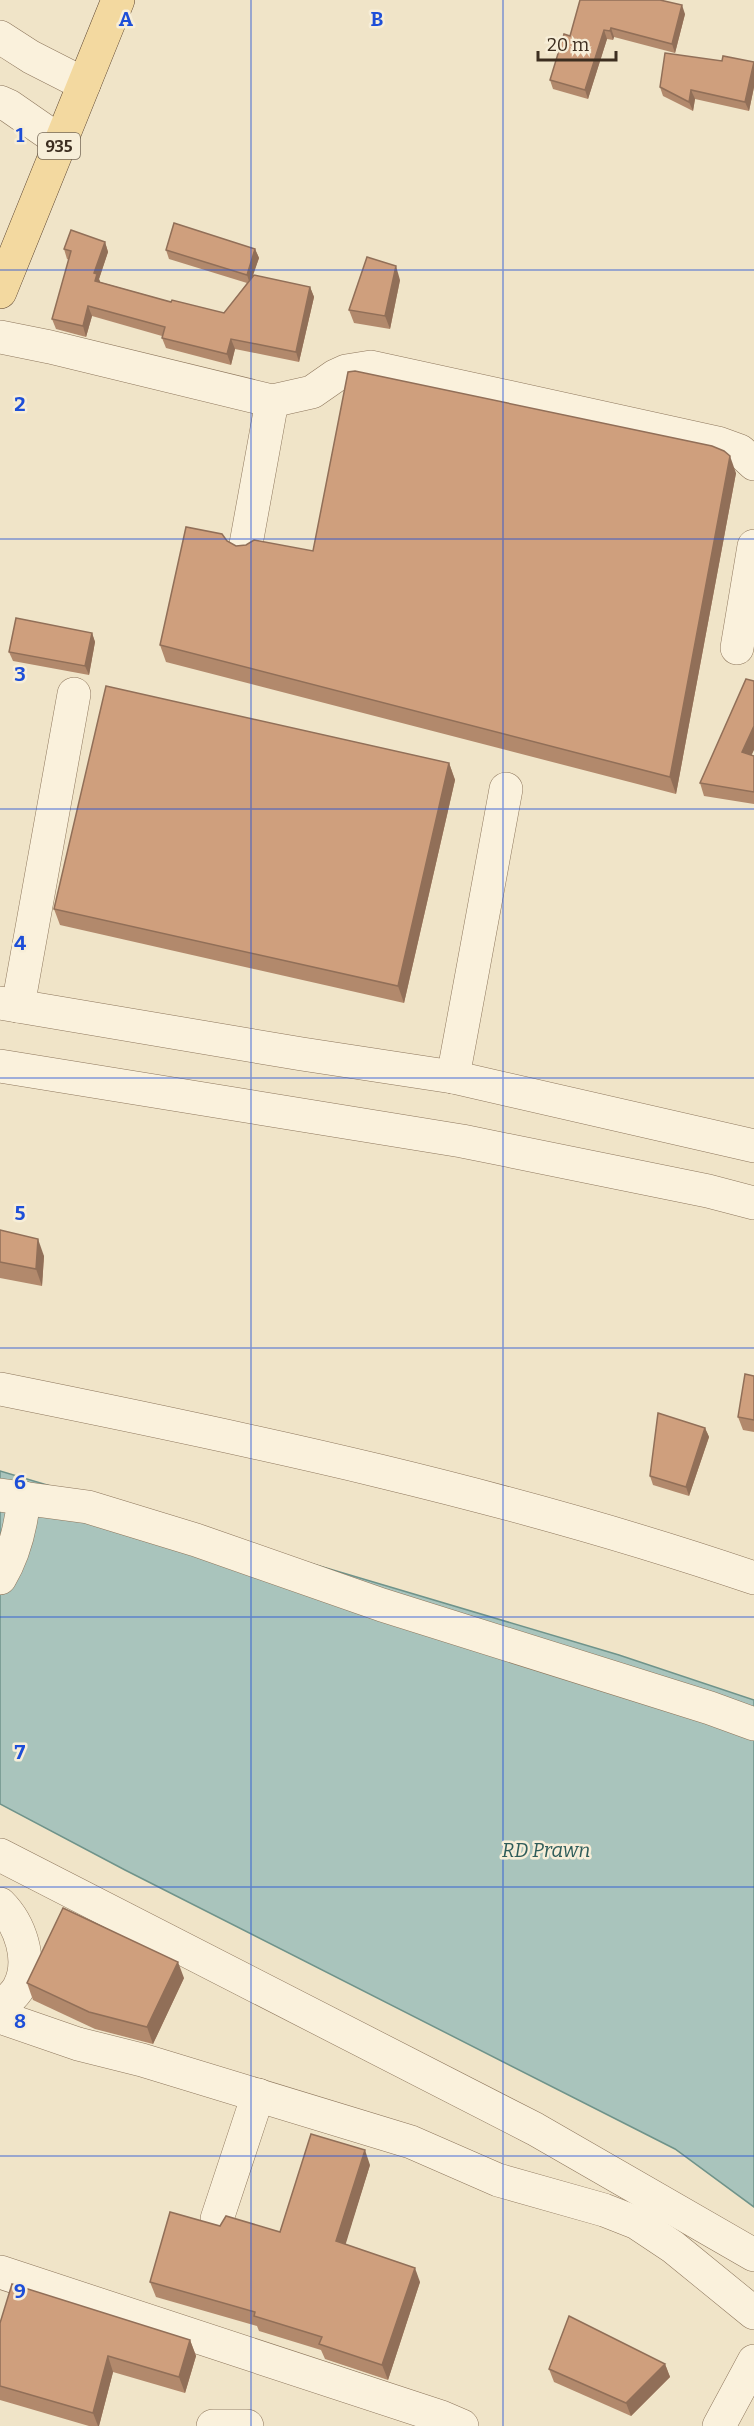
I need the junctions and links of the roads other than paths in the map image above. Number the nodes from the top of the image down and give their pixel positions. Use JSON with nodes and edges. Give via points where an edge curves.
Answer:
{"nodes":[{"id":1,"x":118,"y":0,"type":"edge"},
{"id":2,"x":0,"y":37,"type":"edge"},
{"id":3,"x":84,"y":84,"type":"junction"},
{"id":4,"x":0,"y":102,"type":"edge"},
{"id":5,"x":61,"y":142,"type":"junction"},
{"id":6,"x":0,"y":292,"type":"edge"},
{"id":7,"x":0,"y":337,"type":"edge"},
{"id":8,"x":272,"y":400,"type":"junction"},
{"id":9,"x":754,"y":464,"type":"edge"},
{"id":10,"x":246,"y":544,"type":"edge"},
{"id":11,"x":754,"y":546,"type":"edge"},
{"id":12,"x":736,"y":648,"type":"dead end"},
{"id":13,"x":74,"y":694,"type":"dead end"},
{"id":14,"x":506,"y":789,"type":"dead end"},
{"id":15,"x":9,"y":1004,"type":"edge"},
{"id":16,"x":0,"y":1066,"type":"edge"},
{"id":17,"x":453,"y":1077,"type":"junction"},
{"id":18,"x":754,"y":1146,"type":"edge"},
{"id":19,"x":754,"y":1203,"type":"edge"},
{"id":20,"x":0,"y":1389,"type":"edge"},
{"id":21,"x":12,"y":1496,"type":"edge"},
{"id":22,"x":0,"y":1578,"type":"edge"},
{"id":23,"x":754,"y":1578,"type":"edge"},
{"id":24,"x":754,"y":1724,"type":"edge"},
{"id":25,"x":0,"y":1855,"type":"edge"},
{"id":26,"x":0,"y":1904,"type":"edge"},
{"id":27,"x":0,"y":2008,"type":"edge"},
{"id":28,"x":0,"y":2017,"type":"edge"},
{"id":29,"x":258,"y":2095,"type":"junction"},
{"id":30,"x":217,"y":2219,"type":"dead end"},
{"id":31,"x":754,"y":2255,"type":"edge"},
{"id":32,"x":0,"y":2272,"type":"edge"},
{"id":33,"x":754,"y":2313,"type":"edge"},
{"id":34,"x":754,"y":2361,"type":"edge"},
{"id":35,"x":442,"y":2423,"type":"edge"},
{"id":36,"x":213,"y":2426,"type":"edge"},
{"id":37,"x":247,"y":2426,"type":"edge"},
{"id":38,"x":719,"y":2426,"type":"edge"}],
"edges":[{"from":1,"to":3,"type":"main road","number":"935"},
{"from":2,"to":3,"type":"lane"},
{"from":3,"to":5,"type":"main road","number":"935"},
{"from":4,"to":5,"type":"lane"},
{"from":5,"to":6,"type":"main road","number":"935"},
{"from":7,"to":8,"type":"lane"},
{"from":8,"to":9,"type":"lane","via":[[312,392],[341,374],[371,367],[718,443],[740,451]]},
{"from":8,"to":10,"type":"lane"},
{"from":11,"to":12,"type":"lane"},
{"from":13,"to":15,"type":"lane"},
{"from":14,"to":17,"type":"lane"},
{"from":15,"to":17,"type":"lane"},
{"from":16,"to":19,"type":"lane","via":[[462,1141]]},
{"from":17,"to":18,"type":"lane"},
{"from":20,"to":23,"type":"lane","via":[[195,1428],[471,1493]]},
{"from":21,"to":22,"type":"lane","via":[[21,1528],[11,1560]]},
{"from":21,"to":24,"type":"lane","via":[[88,1507],[164,1530],[382,1605]]},
{"from":25,"to":31,"type":"lane","via":[[535,2129]]},
{"from":26,"to":27,"type":"lane","via":[[21,1936],[25,1957],[19,1988]]},
{"from":28,"to":29,"type":"lane","via":[[78,2044]]},
{"from":29,"to":30,"type":"lane"},
{"from":29,"to":33,"type":"lane","via":[[411,2142],[509,2184],[637,2223]]},
{"from":32,"to":35,"type":"lane"},
{"from":34,"to":38,"type":"lane"},
{"from":36,"to":37,"type":"lane"}]}
